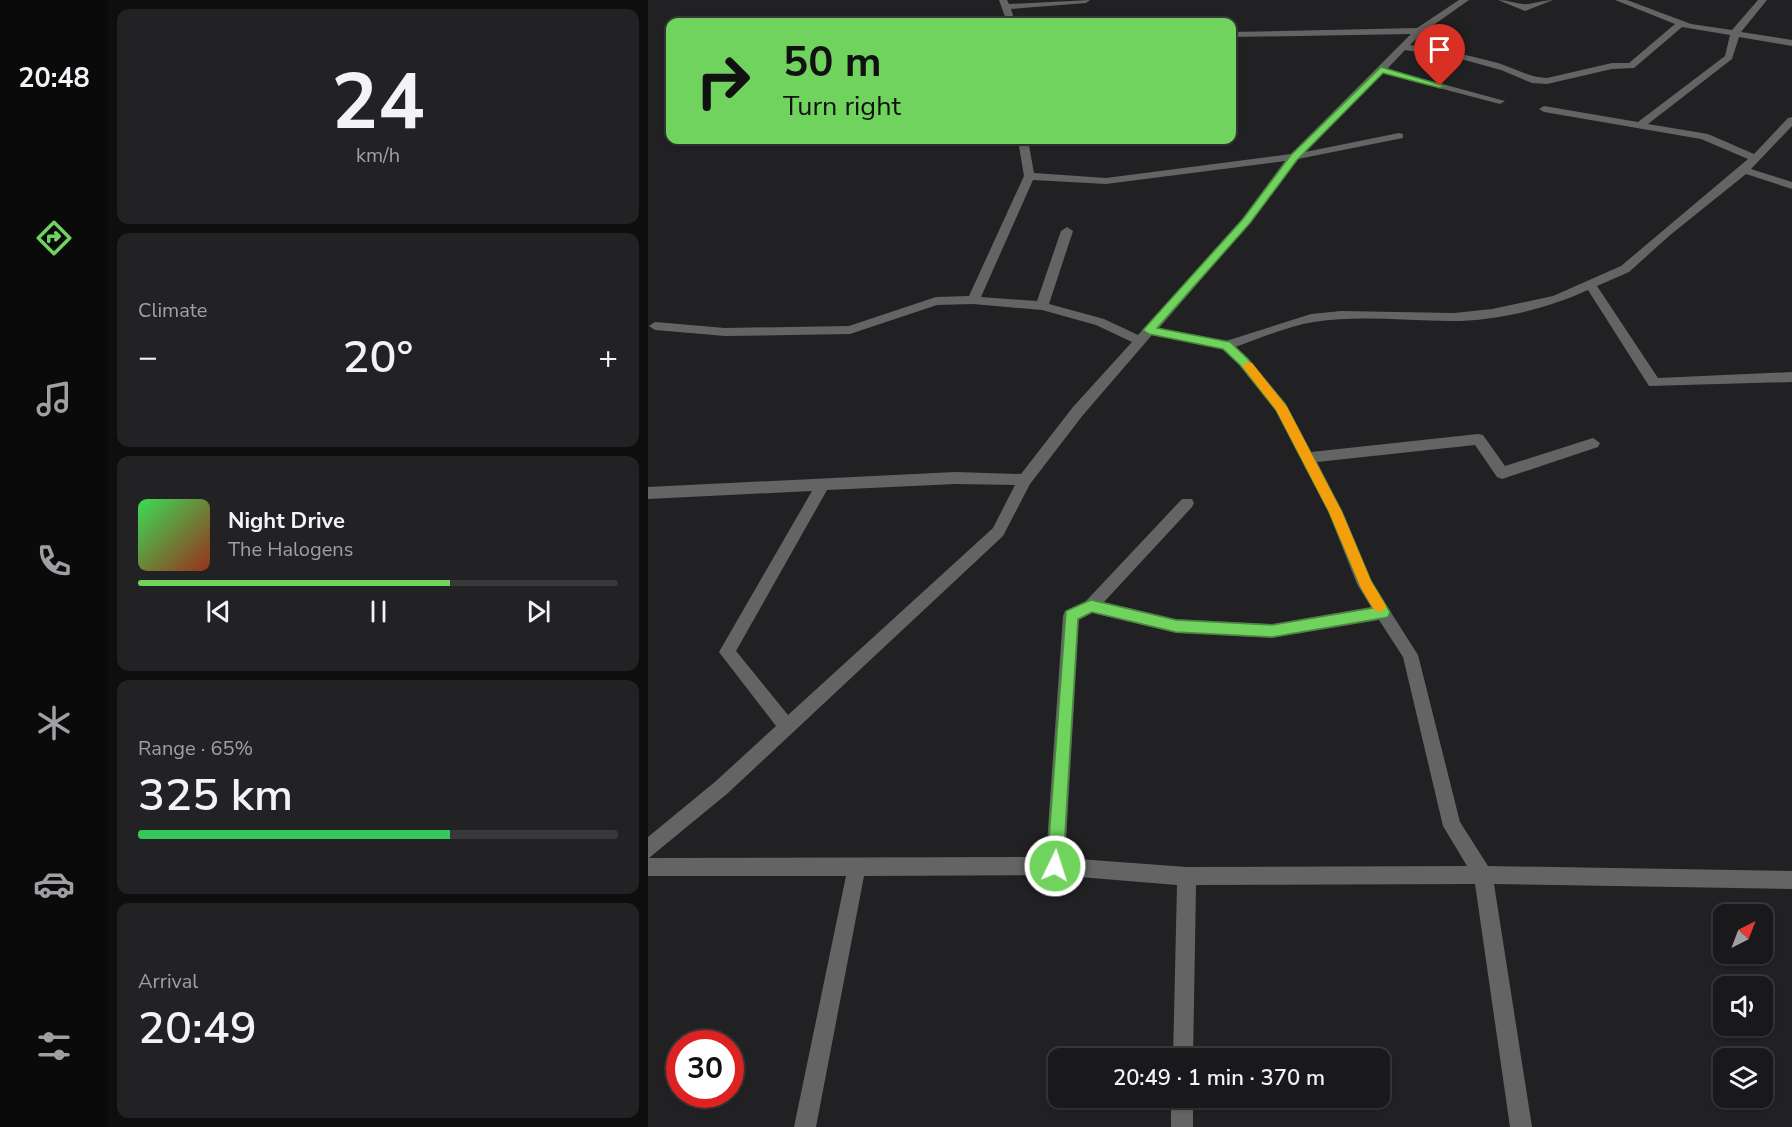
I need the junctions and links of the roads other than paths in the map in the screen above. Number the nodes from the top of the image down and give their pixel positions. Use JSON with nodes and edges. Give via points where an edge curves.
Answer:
{"nodes":[{"id":1,"x":1086,"y":0,"type":"edge"},
{"id":2,"x":1465,"y":0,"type":"edge"},
{"id":3,"x":1502,"y":0,"type":"edge"},
{"id":4,"x":1549,"y":0,"type":"edge"},
{"id":5,"x":1618,"y":0,"type":"edge"},
{"id":6,"x":1763,"y":0,"type":"edge"},
{"id":7,"x":1004,"y":3,"type":"edge"},
{"id":8,"x":1522,"y":7,"type":"junction"},
{"id":9,"x":1512,"y":15,"type":"dead end"},
{"id":10,"x":1010,"y":18,"type":"edge"},
{"id":11,"x":1681,"y":23,"type":"junction"},
{"id":12,"x":1419,"y":31,"type":"junction"},
{"id":13,"x":1735,"y":33,"type":"junction"},
{"id":14,"x":1236,"y":34,"type":"edge"},
{"id":15,"x":1792,"y":43,"type":"edge"},
{"id":16,"x":1403,"y":47,"type":"junction"},
{"id":17,"x":1381,"y":70,"type":"junction"},
{"id":18,"x":1500,"y":101,"type":"dead end"},
{"id":19,"x":1544,"y":109,"type":"dead end"},
{"id":20,"x":1792,"y":120,"type":"edge"},
{"id":21,"x":1640,"y":125,"type":"junction"},
{"id":22,"x":1399,"y":136,"type":"dead end"},
{"id":23,"x":1024,"y":144,"type":"edge"},
{"id":24,"x":1294,"y":158,"type":"junction"},
{"id":25,"x":1754,"y":158,"type":"junction"},
{"id":26,"x":1744,"y":170,"type":"junction"},
{"id":27,"x":1029,"y":176,"type":"junction"},
{"id":28,"x":1792,"y":186,"type":"edge"},
{"id":29,"x":1067,"y":231,"type":"dead end"},
{"id":30,"x":1591,"y":286,"type":"junction"},
{"id":31,"x":973,"y":300,"type":"junction"},
{"id":32,"x":1042,"y":306,"type":"junction"},
{"id":33,"x":655,"y":326,"type":"dead end"},
{"id":34,"x":1144,"y":336,"type":"junction"},
{"id":35,"x":1226,"y":345,"type":"junction"},
{"id":36,"x":1792,"y":377,"type":"edge"},
{"id":37,"x":1593,"y":443,"type":"dead end"},
{"id":38,"x":1307,"y":458,"type":"junction"},
{"id":39,"x":1025,"y":480,"type":"junction"},
{"id":40,"x":822,"y":486,"type":"junction"},
{"id":41,"x":648,"y":494,"type":"edge"},
{"id":42,"x":1187,"y":503,"type":"dead end"},
{"id":43,"x":1091,"y":606,"type":"junction"},
{"id":44,"x":1383,"y":612,"type":"junction"},
{"id":45,"x":787,"y":727,"type":"junction"},
{"id":46,"x":648,"y":849,"type":"edge"},
{"id":47,"x":857,"y":865,"type":"junction"},
{"id":48,"x":1055,"y":866,"type":"junction"},
{"id":49,"x":648,"y":867,"type":"edge"},
{"id":50,"x":1483,"y":875,"type":"junction"},
{"id":51,"x":1187,"y":876,"type":"junction"},
{"id":52,"x":1792,"y":880,"type":"edge"},
{"id":53,"x":1183,"y":1048,"type":"edge"},
{"id":54,"x":1182,"y":1108,"type":"edge"},
{"id":55,"x":805,"y":1127,"type":"edge"},
{"id":56,"x":1182,"y":1127,"type":"edge"},
{"id":57,"x":1521,"y":1127,"type":"edge"}],
"edges":[{"from":1,"to":7,"type":"street"},
{"from":2,"to":12,"type":"street"},
{"from":3,"to":8,"type":"street"},
{"from":4,"to":8,"type":"street"},
{"from":5,"to":11,"type":"street"},
{"from":6,"to":13,"type":"street"},
{"from":7,"to":10,"type":"street"},
{"from":8,"to":9,"type":"street"},
{"from":11,"to":13,"type":"street"},
{"from":11,"to":16,"type":"street","via":[[1631,66],[1612,66],[1547,81],[1535,81],[1462,56]]},
{"from":12,"to":14,"type":"street"},
{"from":12,"to":16,"type":"street"},
{"from":13,"to":15,"type":"street"},
{"from":13,"to":21,"type":"street","via":[[1729,57]]},
{"from":16,"to":17,"type":"street"},
{"from":17,"to":18,"type":"street"},
{"from":17,"to":24,"type":"street"},
{"from":19,"to":21,"type":"street"},
{"from":20,"to":25,"type":"street"},
{"from":21,"to":25,"type":"street","via":[[1704,136]]},
{"from":22,"to":24,"type":"street"},
{"from":23,"to":27,"type":"street"},
{"from":24,"to":27,"type":"street","via":[[1106,181]]},
{"from":24,"to":34,"type":"street","via":[[1246,221]]},
{"from":25,"to":26,"type":"street"},
{"from":26,"to":28,"type":"street"},
{"from":26,"to":30,"type":"street","via":[[1625,269]]},
{"from":27,"to":31,"type":"street"},
{"from":29,"to":32,"type":"street"},
{"from":30,"to":35,"type":"street","via":[[1556,300],[1492,313],[1311,318]]},
{"from":30,"to":36,"type":"street","via":[[1654,383]]},
{"from":31,"to":32,"type":"street"},
{"from":31,"to":33,"type":"street","via":[[936,301],[850,330],[725,332]]},
{"from":32,"to":34,"type":"street"},
{"from":34,"to":35,"type":"street"},
{"from":34,"to":39,"type":"street","via":[[1078,411]]},
{"from":35,"to":38,"type":"street","via":[[1281,407]]},
{"from":37,"to":38,"type":"street","via":[[1502,473],[1478,439]]},
{"from":38,"to":44,"type":"street","via":[[1365,584]]},
{"from":39,"to":40,"type":"street","via":[[955,478]]},
{"from":39,"to":45,"type":"street","via":[[998,532]]},
{"from":40,"to":41,"type":"street"},
{"from":40,"to":45,"type":"street","via":[[727,652]]},
{"from":42,"to":43,"type":"street"},
{"from":43,"to":44,"type":"street","via":[[1176,626],[1272,631]]},
{"from":43,"to":48,"type":"street","via":[[1071,616]]},
{"from":44,"to":50,"type":"street","via":[[1410,655],[1452,826]]},
{"from":45,"to":46,"type":"street"},
{"from":47,"to":48,"type":"street"},
{"from":47,"to":49,"type":"street"},
{"from":47,"to":55,"type":"street"},
{"from":48,"to":51,"type":"street"},
{"from":50,"to":51,"type":"street"},
{"from":50,"to":52,"type":"street"},
{"from":50,"to":57,"type":"street"},
{"from":51,"to":53,"type":"street"},
{"from":54,"to":56,"type":"street"}]}
